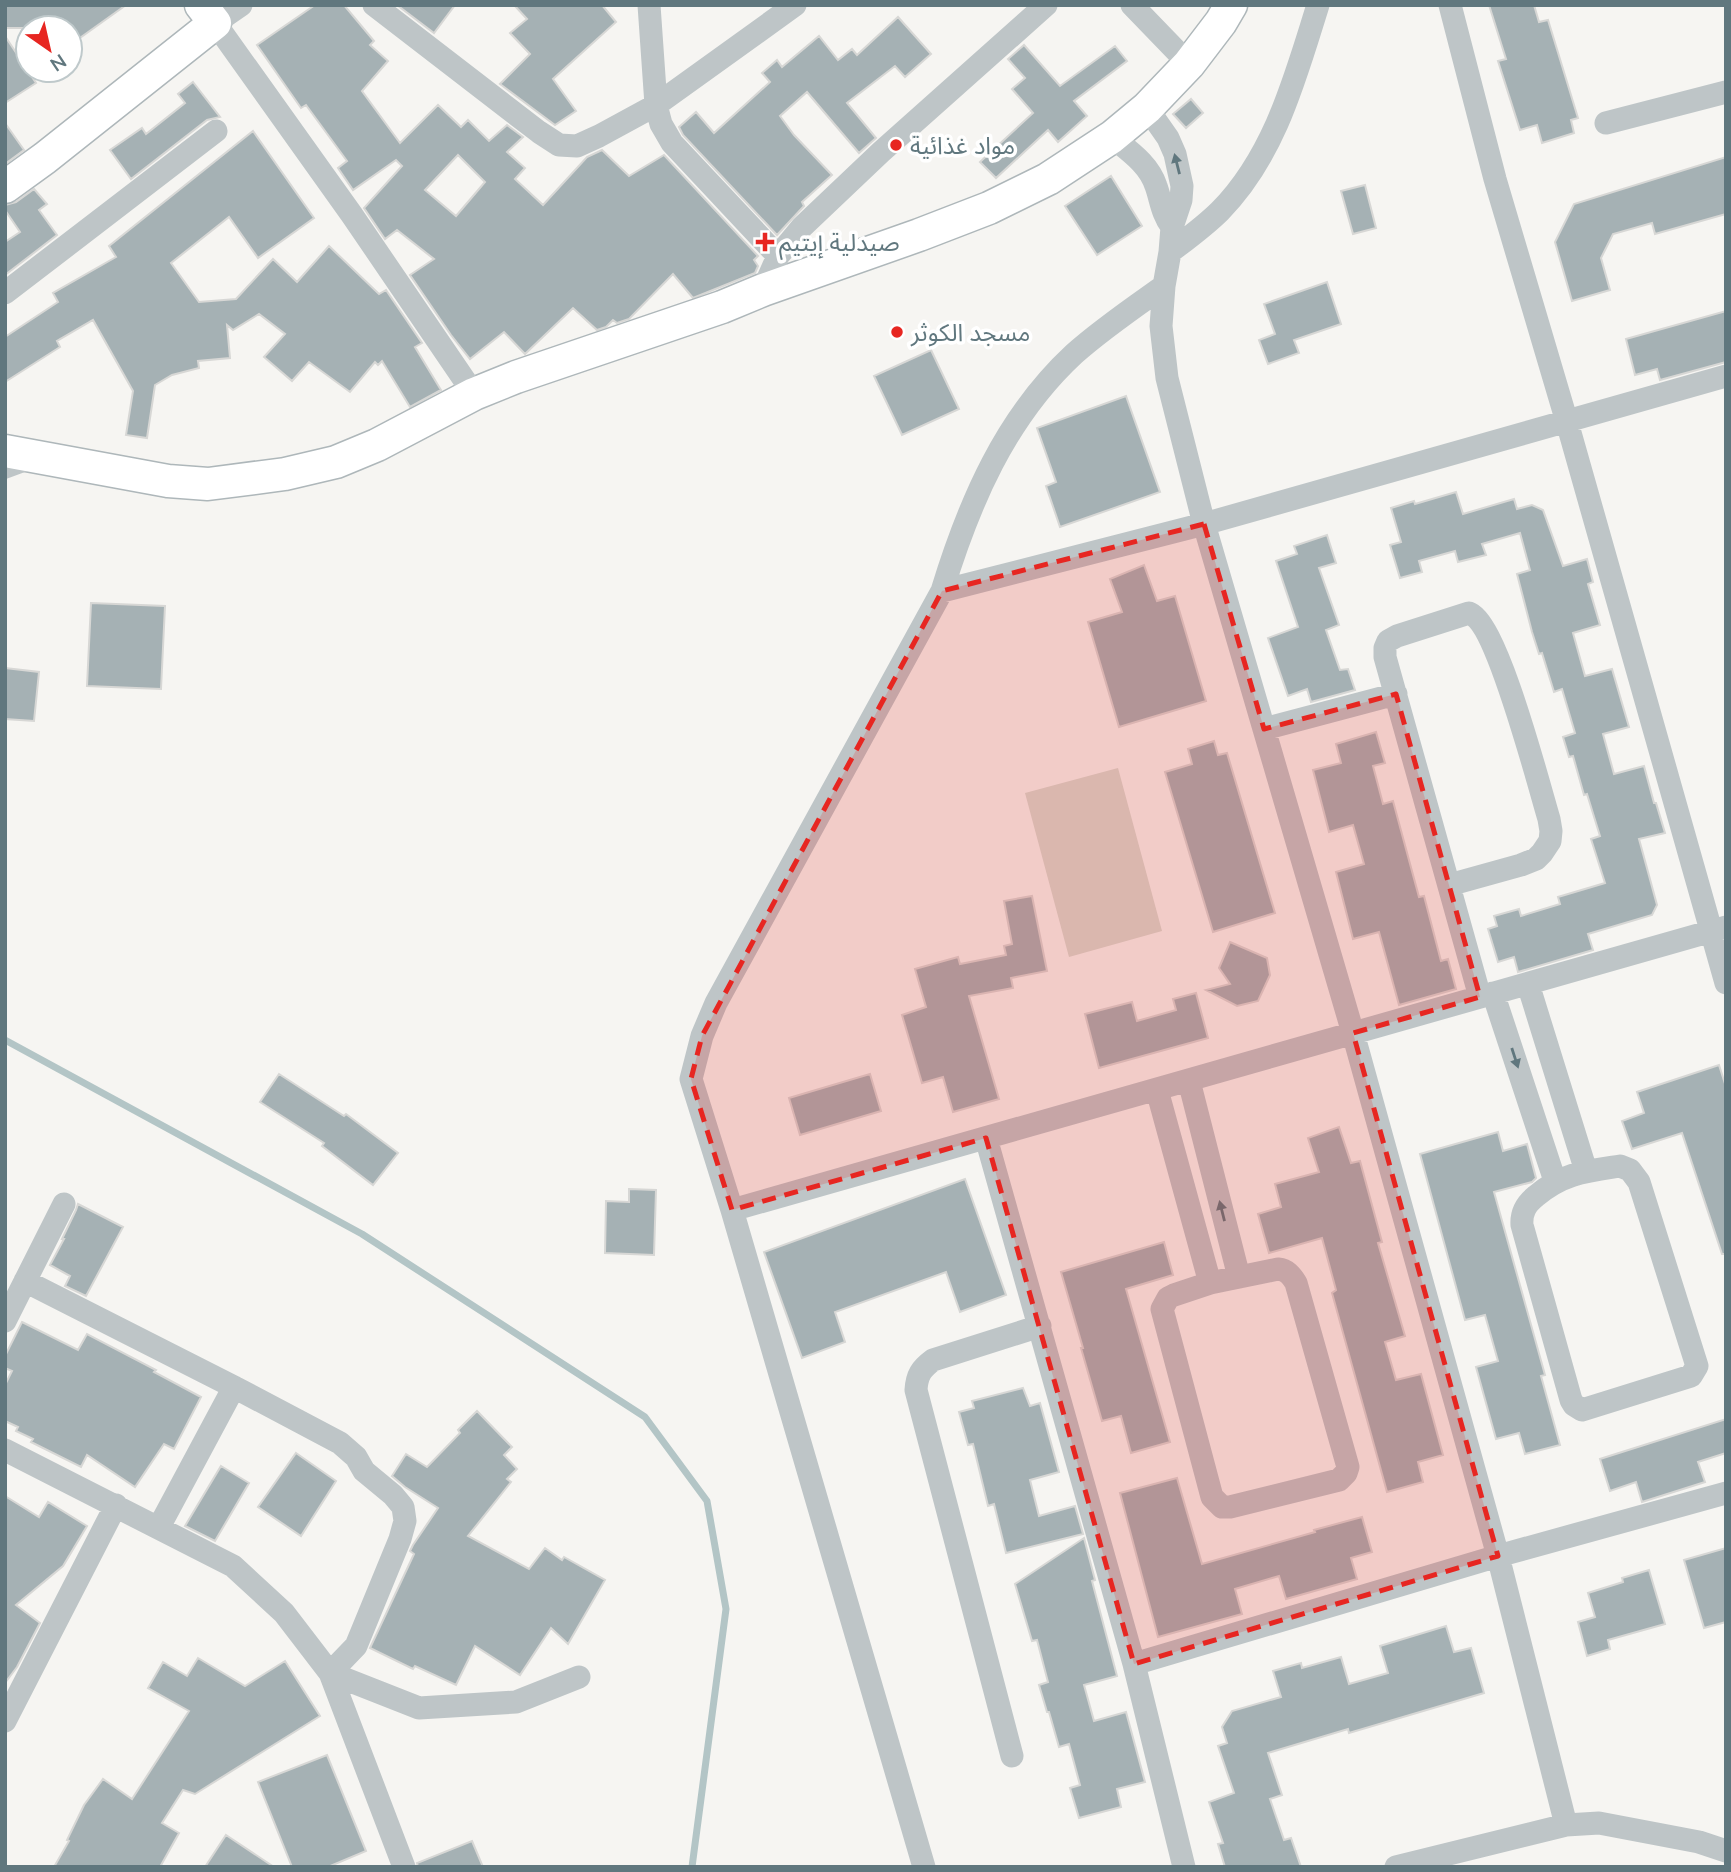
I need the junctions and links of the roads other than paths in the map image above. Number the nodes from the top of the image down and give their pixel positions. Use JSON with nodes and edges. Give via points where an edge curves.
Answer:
{"nodes":[{"id":1,"x":241,"y":5,"type":"edge"},
{"id":2,"x":374,"y":5,"type":"edge"},
{"id":3,"x":649,"y":5,"type":"edge"},
{"id":4,"x":795,"y":5,"type":"edge"},
{"id":5,"x":1046,"y":5,"type":"edge"},
{"id":6,"x":1132,"y":5,"type":"edge"},
{"id":7,"x":1231,"y":5,"type":"edge"},
{"id":8,"x":1318,"y":5,"type":"edge"},
{"id":9,"x":1450,"y":5,"type":"edge"},
{"id":10,"x":208,"y":14,"type":"edge"},
{"id":11,"x":1189,"y":64,"type":"junction"},
{"id":12,"x":1726,"y":92,"type":"edge"},
{"id":13,"x":656,"y":105,"type":"junction"},
{"id":14,"x":1147,"y":108,"type":"junction"},
{"id":15,"x":1606,"y":123,"type":"dead end"},
{"id":16,"x":216,"y":131,"type":"dead end"},
{"id":17,"x":1112,"y":137,"type":"junction"},
{"id":18,"x":5,"y":187,"type":"edge"},
{"id":19,"x":1172,"y":227,"type":"junction"},
{"id":20,"x":1170,"y":252,"type":"junction"},
{"id":21,"x":778,"y":256,"type":"junction"},
{"id":22,"x":1164,"y":286,"type":"junction"},
{"id":23,"x":763,"y":290,"type":"junction"},
{"id":24,"x":5,"y":293,"type":"edge"},
{"id":25,"x":1726,"y":376,"type":"edge"},
{"id":26,"x":474,"y":394,"type":"junction"},
{"id":27,"x":1567,"y":422,"type":"junction"},
{"id":28,"x":5,"y":451,"type":"edge"},
{"id":29,"x":47,"y":459,"type":"junction"},
{"id":30,"x":5,"y":474,"type":"edge"},
{"id":31,"x":1204,"y":523,"type":"junction"},
{"id":32,"x":942,"y":591,"type":"junction"},
{"id":33,"x":1396,"y":694,"type":"junction"},
{"id":34,"x":1265,"y":729,"type":"junction"},
{"id":35,"x":1449,"y":885,"type":"junction"},
{"id":36,"x":1718,"y":929,"type":"edge"},
{"id":37,"x":1726,"y":983,"type":"edge"},
{"id":38,"x":1528,"y":984,"type":"junction"},
{"id":39,"x":1487,"y":995,"type":"junction"},
{"id":40,"x":1353,"y":1033,"type":"junction"},
{"id":41,"x":1189,"y":1081,"type":"junction"},
{"id":42,"x":1157,"y":1090,"type":"junction"},
{"id":43,"x":986,"y":1138,"type":"junction"},
{"id":44,"x":1586,"y":1171,"type":"junction"},
{"id":45,"x":1555,"y":1181,"type":"junction"},
{"id":46,"x":64,"y":1204,"type":"dead end"},
{"id":47,"x":732,"y":1210,"type":"junction"},
{"id":48,"x":1239,"y":1277,"type":"junction"},
{"id":49,"x":25,"y":1281,"type":"junction"},
{"id":50,"x":1210,"y":1283,"type":"junction"},
{"id":51,"x":5,"y":1321,"type":"edge"},
{"id":52,"x":1040,"y":1326,"type":"junction"},
{"id":53,"x":233,"y":1387,"type":"junction"},
{"id":54,"x":5,"y":1450,"type":"edge"},
{"id":55,"x":1726,"y":1493,"type":"edge"},
{"id":56,"x":116,"y":1505,"type":"junction"},
{"id":57,"x":159,"y":1527,"type":"junction"},
{"id":58,"x":1498,"y":1556,"type":"junction"},
{"id":59,"x":1134,"y":1664,"type":"junction"},
{"id":60,"x":330,"y":1673,"type":"junction"},
{"id":61,"x":579,"y":1677,"type":"dead end"},
{"id":62,"x":5,"y":1721,"type":"edge"},
{"id":63,"x":1012,"y":1755,"type":"dead end"},
{"id":64,"x":1566,"y":1825,"type":"junction"},
{"id":65,"x":1726,"y":1851,"type":"edge"},
{"id":66,"x":404,"y":1867,"type":"edge"},
{"id":67,"x":923,"y":1867,"type":"edge"},
{"id":68,"x":1184,"y":1867,"type":"edge"},
{"id":69,"x":1396,"y":1867,"type":"edge"}],
"edges":[{"from":1,"to":10,"type":"street"},
{"from":2,"to":13,"type":"street","via":[[559,145],[578,146]]},
{"from":3,"to":13,"type":"street"},
{"from":4,"to":13,"type":"street"},
{"from":5,"to":21,"type":"street","via":[[881,152]]},
{"from":6,"to":11,"type":"street"},
{"from":7,"to":11,"type":"street"},
{"from":8,"to":20,"type":"street","via":[[1287,101],[1256,164],[1220,211]]},
{"from":9,"to":27,"type":"street","via":[[1495,179]]},
{"from":10,"to":18,"type":"street","via":[[45,158]]},
{"from":10,"to":26,"type":"street"},
{"from":11,"to":14,"type":"street"},
{"from":12,"to":15,"type":"street"},
{"from":13,"to":21,"type":"street","via":[[671,143]]},
{"from":14,"to":17,"type":"street"},
{"from":19,"to":14,"type":"street","one_way":true,"via":[[1181,200],[1180,172],[1168,138]]},
{"from":16,"to":24,"type":"street"},
{"from":17,"to":19,"type":"street","via":[[1153,176]]},
{"from":17,"to":23,"type":"street","via":[[1048,179],[989,208]]},
{"from":19,"to":20,"type":"street"},
{"from":20,"to":22,"type":"street"},
{"from":21,"to":23,"type":"street"},
{"from":22,"to":31,"type":"street","via":[[1161,326],[1167,378]]},
{"from":22,"to":32,"type":"street","via":[[1072,356],[1029,402],[981,484]]},
{"from":23,"to":26,"type":"street"},
{"from":25,"to":27,"type":"street"},
{"from":26,"to":29,"type":"street","via":[[336,463],[237,481],[169,481]]},
{"from":27,"to":31,"type":"street"},
{"from":27,"to":36,"type":"street"},
{"from":28,"to":29,"type":"street"},
{"from":29,"to":30,"type":"lane"},
{"from":31,"to":32,"type":"street"},
{"from":31,"to":34,"type":"street"},
{"from":32,"to":47,"type":"street","via":[[702,1036],[691,1079]]},
{"from":33,"to":34,"type":"street"},
{"from":33,"to":35,"type":"street"},
{"from":33,"to":35,"type":"street","via":[[1385,657],[1388,641],[1465,614],[1474,615],[1510,689],[1549,819],[1550,841],[1536,859]]},
{"from":34,"to":40,"type":"street"},
{"from":35,"to":39,"type":"street"},
{"from":36,"to":37,"type":"street"},
{"from":36,"to":38,"type":"street"},
{"from":38,"to":39,"type":"street"},
{"from":38,"to":44,"type":"street"},
{"from":39,"to":40,"type":"street"},
{"from":39,"to":45,"type":"street","one_way":true},
{"from":40,"to":41,"type":"street"},
{"from":40,"to":58,"type":"street"},
{"from":41,"to":42,"type":"street"},
{"from":48,"to":41,"type":"street","one_way":true},
{"from":42,"to":43,"type":"street"},
{"from":42,"to":50,"type":"street"},
{"from":43,"to":47,"type":"street"},
{"from":43,"to":52,"type":"street"},
{"from":44,"to":45,"type":"street"},
{"from":44,"to":45,"type":"street","via":[[1626,1167],[1639,1182],[1698,1366],[1691,1376],[1587,1410],[1578,1409],[1571,1400],[1521,1225],[1530,1201]]},
{"from":46,"to":49,"type":"street"},
{"from":47,"to":67,"type":"street"},
{"from":48,"to":50,"type":"street"},
{"from":48,"to":50,"type":"street","via":[[1278,1269],[1296,1283],[1348,1467],[1339,1480],[1230,1507],[1218,1505],[1212,1497],[1162,1310],[1168,1298]]},
{"from":49,"to":51,"type":"street"},
{"from":49,"to":53,"type":"street"},
{"from":52,"to":59,"type":"street"},
{"from":52,"to":63,"type":"street","via":[[933,1360],[917,1376],[916,1390]]},
{"from":53,"to":57,"type":"street"},
{"from":53,"to":60,"type":"street","via":[[340,1443],[403,1507],[400,1539],[356,1646]]},
{"from":54,"to":56,"type":"street"},
{"from":55,"to":58,"type":"street"},
{"from":56,"to":57,"type":"street"},
{"from":56,"to":62,"type":"street"},
{"from":57,"to":60,"type":"street","via":[[233,1566],[285,1613]]},
{"from":58,"to":59,"type":"street"},
{"from":58,"to":64,"type":"street"},
{"from":59,"to":68,"type":"street"},
{"from":60,"to":61,"type":"street","via":[[419,1709],[516,1702]]},
{"from":60,"to":66,"type":"street"},
{"from":64,"to":65,"type":"street","via":[[1599,1824]]},
{"from":64,"to":69,"type":"street"}]}
